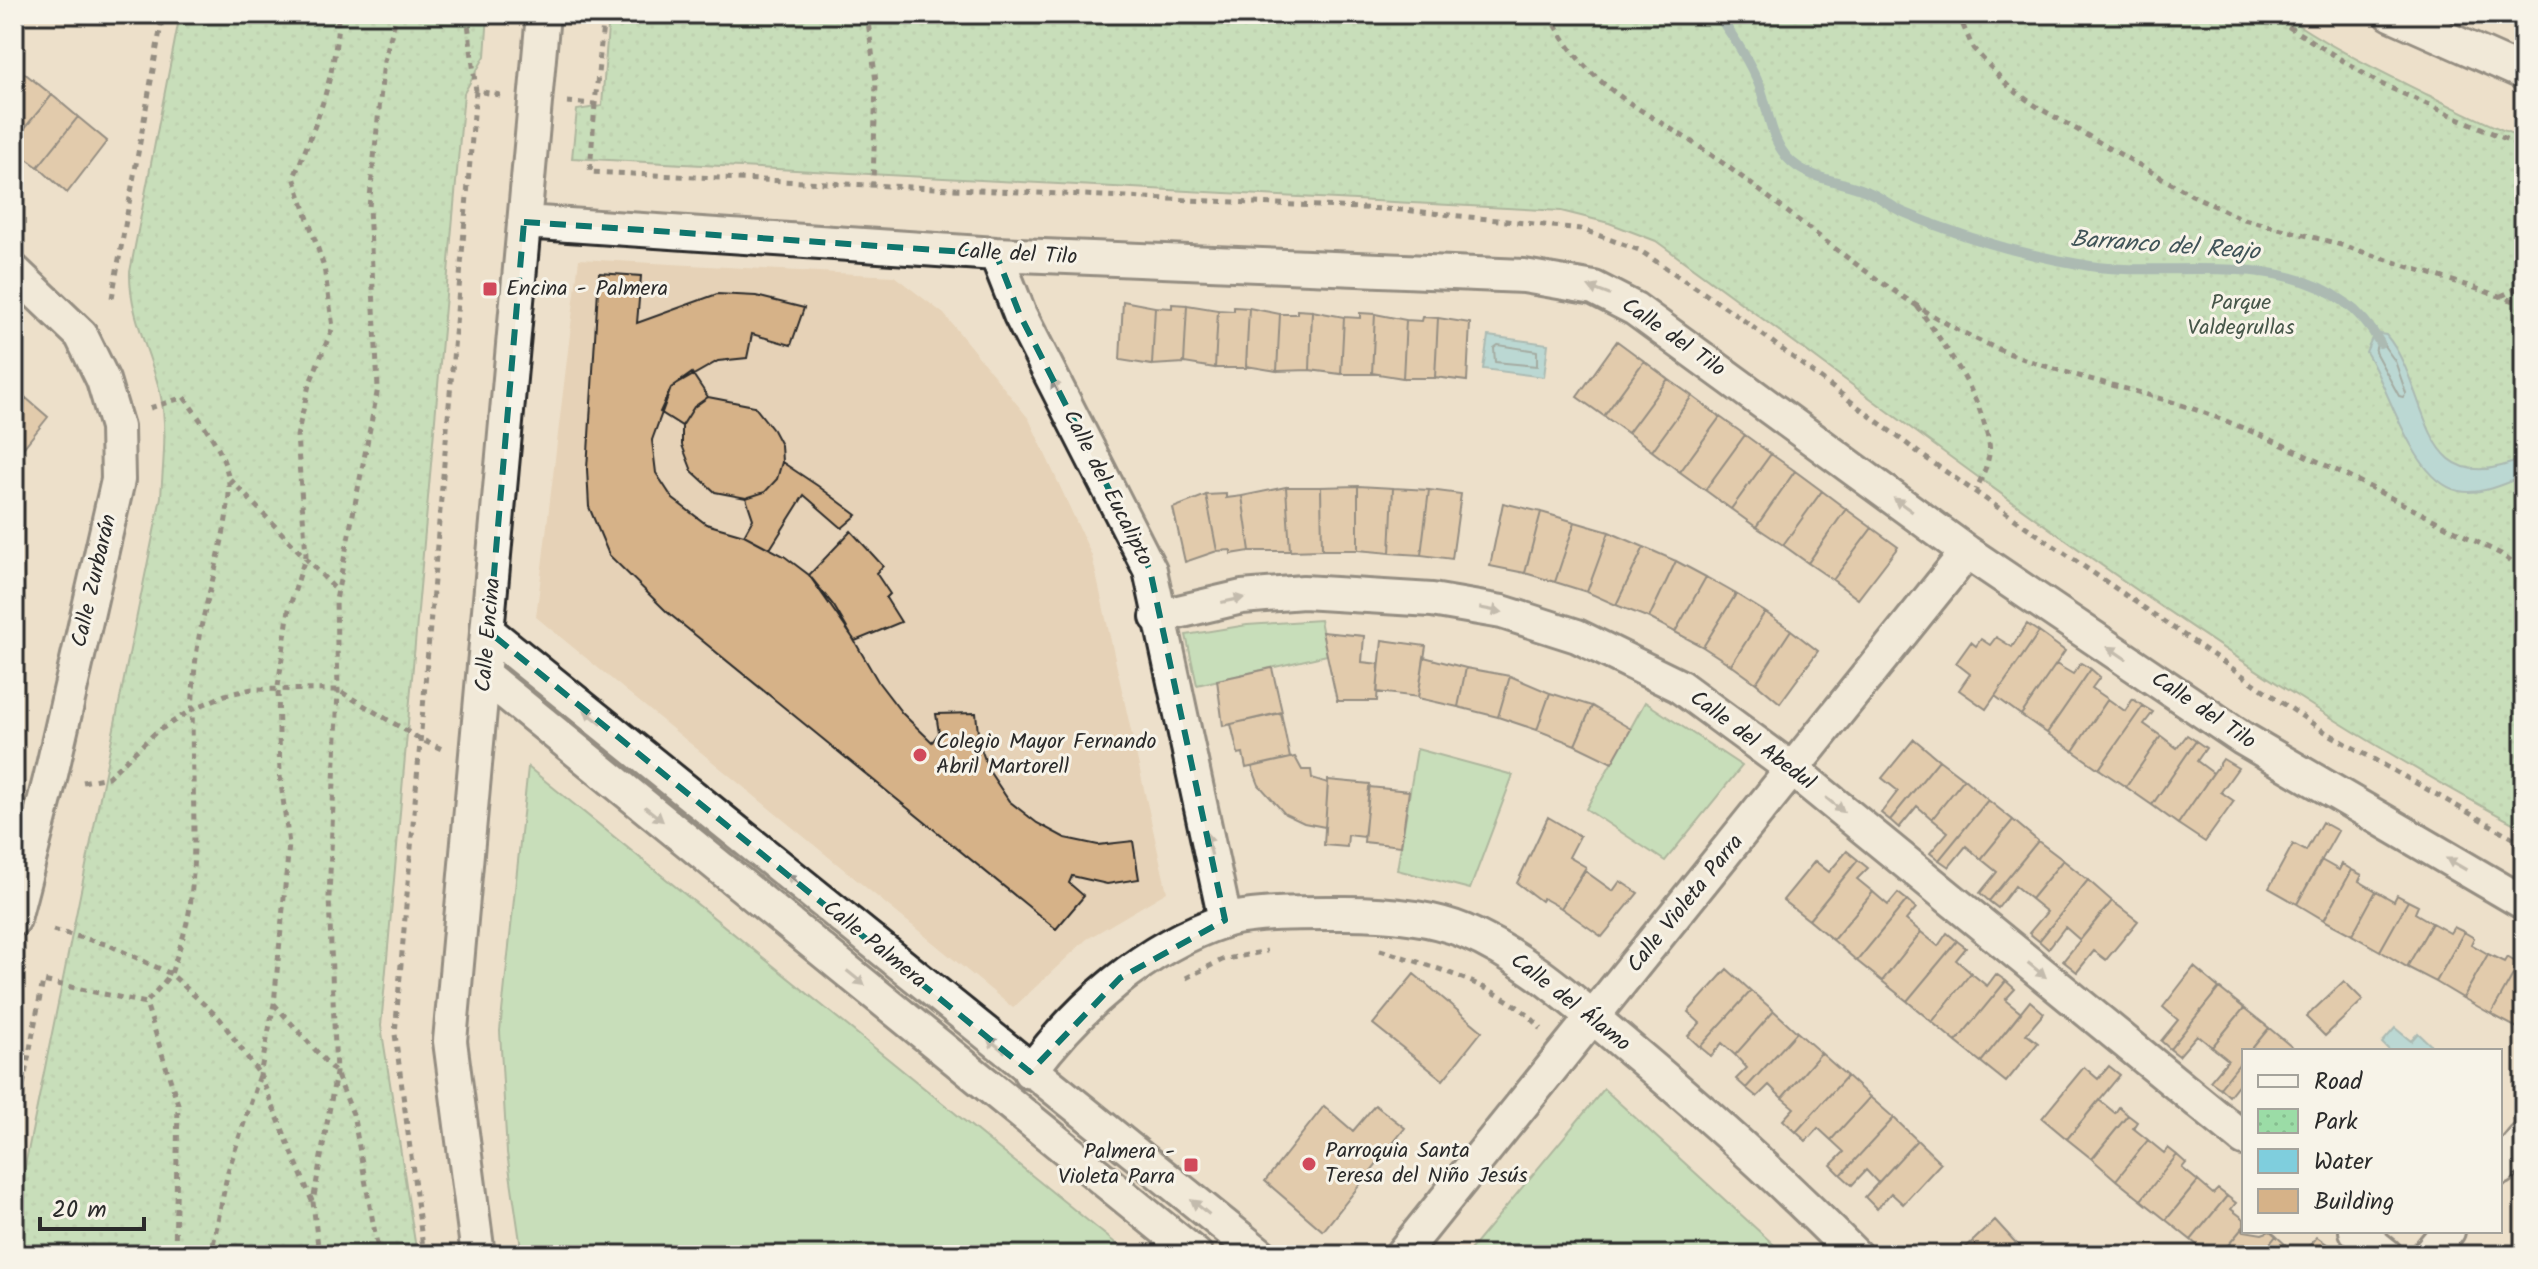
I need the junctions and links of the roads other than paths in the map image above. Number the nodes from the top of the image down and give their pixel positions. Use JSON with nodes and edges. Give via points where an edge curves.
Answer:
{"nodes":[{"id":1,"x":543,"y":14,"type":"edge"},
{"id":2,"x":2391,"y":14,"type":"edge"},
{"id":3,"x":2524,"y":73,"type":"edge"},
{"id":4,"x":524,"y":222,"type":"junction"},
{"id":5,"x":996,"y":254,"type":"junction"},
{"id":6,"x":14,"y":271,"type":"edge"},
{"id":7,"x":1967,"y":552,"type":"junction"},
{"id":8,"x":1157,"y":617,"type":"junction"},
{"id":9,"x":489,"y":632,"type":"junction"},
{"id":10,"x":485,"y":676,"type":"junction"},
{"id":11,"x":1793,"y":770,"type":"junction"},
{"id":12,"x":18,"y":878,"type":"edge"},
{"id":13,"x":2524,"y":903,"type":"edge"},
{"id":14,"x":14,"y":919,"type":"edge"},
{"id":15,"x":1225,"y":920,"type":"junction"},
{"id":16,"x":1594,"y":1019,"type":"junction"},
{"id":17,"x":1030,"y":1072,"type":"junction"},
{"id":18,"x":2242,"y":1137,"type":"edge"},
{"id":19,"x":2524,"y":1139,"type":"edge"},
{"id":20,"x":2502,"y":1166,"type":"edge"},
{"id":21,"x":2358,"y":1233,"type":"edge"},
{"id":22,"x":2446,"y":1233,"type":"edge"},
{"id":23,"x":478,"y":1255,"type":"edge"},
{"id":24,"x":1196,"y":1255,"type":"edge"},
{"id":25,"x":1261,"y":1255,"type":"edge"},
{"id":26,"x":1401,"y":1255,"type":"edge"},
{"id":27,"x":1855,"y":1255,"type":"edge"},
{"id":28,"x":2386,"y":1255,"type":"edge"},
{"id":29,"x":2428,"y":1255,"type":"edge"}],
"edges":[{"from":1,"to":4,"type":"street","name":"Calle Encina"},
{"from":2,"to":3,"type":"street"},
{"from":4,"to":5,"type":"street","name":"Calle del Tilo"},
{"from":4,"to":9,"type":"street","name":"Calle Encina"},
{"from":7,"to":5,"type":"street","name":"Calle del Tilo","one_way":true,"via":[[1635,309],[1594,288],[1524,276]]},
{"from":8,"to":5,"type":"street","name":"Calle del Eucalipto","one_way":true,"via":[[1150,570],[1020,315]]},
{"from":6,"to":12,"type":"street","name":"Calle Zurbarán","via":[[81,335],[103,380],[117,427],[118,480],[50,779]]},
{"from":7,"to":11,"type":"street","name":"Calle Violeta Parra"},
{"from":13,"to":7,"type":"street","name":"Calle del Tilo","one_way":true,"via":[[2242,738]]},
{"from":8,"to":11,"type":"street","name":"Calle del Abedul","one_way":true,"via":[[1242,597],[1303,592],[1432,600],[1502,612],[1577,636],[1679,686]]},
{"from":15,"to":8,"type":"street","name":"Calle del Eucalipto","one_way":true},
{"from":9,"to":10,"type":"street","name":"Calle Encina"},
{"from":17,"to":9,"type":"street","name":"Calle Palmera","one_way":true},
{"from":10,"to":23,"type":"street","name":"Calle Encina","via":[[450,1041]]},
{"from":10,"to":24,"type":"street","name":"Calle Palmera","one_way":true},
{"from":11,"to":16,"type":"street","name":"Calle Violeta Parra"},
{"from":11,"to":18,"type":"street","name":"Calle del Abedul","one_way":true},
{"from":12,"to":14,"type":"street","name":"Calle Zurbarán"},
{"from":15,"to":16,"type":"street","name":"Calle del Álamo","via":[[1359,913],[1462,930],[1514,958]]},
{"from":15,"to":17,"type":"street","name":"Calle del Álamo","via":[[1144,960],[1120,978],[1066,1028]]},
{"from":16,"to":26,"type":"street","name":"Calle Violeta Parra"},
{"from":16,"to":27,"type":"street","name":"Calle del Álamo","via":[[1696,1104]]},
{"from":25,"to":17,"type":"street","name":"Calle Palmera","one_way":true},
{"from":19,"to":20,"type":"street"},
{"from":21,"to":28,"type":"street"},
{"from":22,"to":29,"type":"street"}]}
